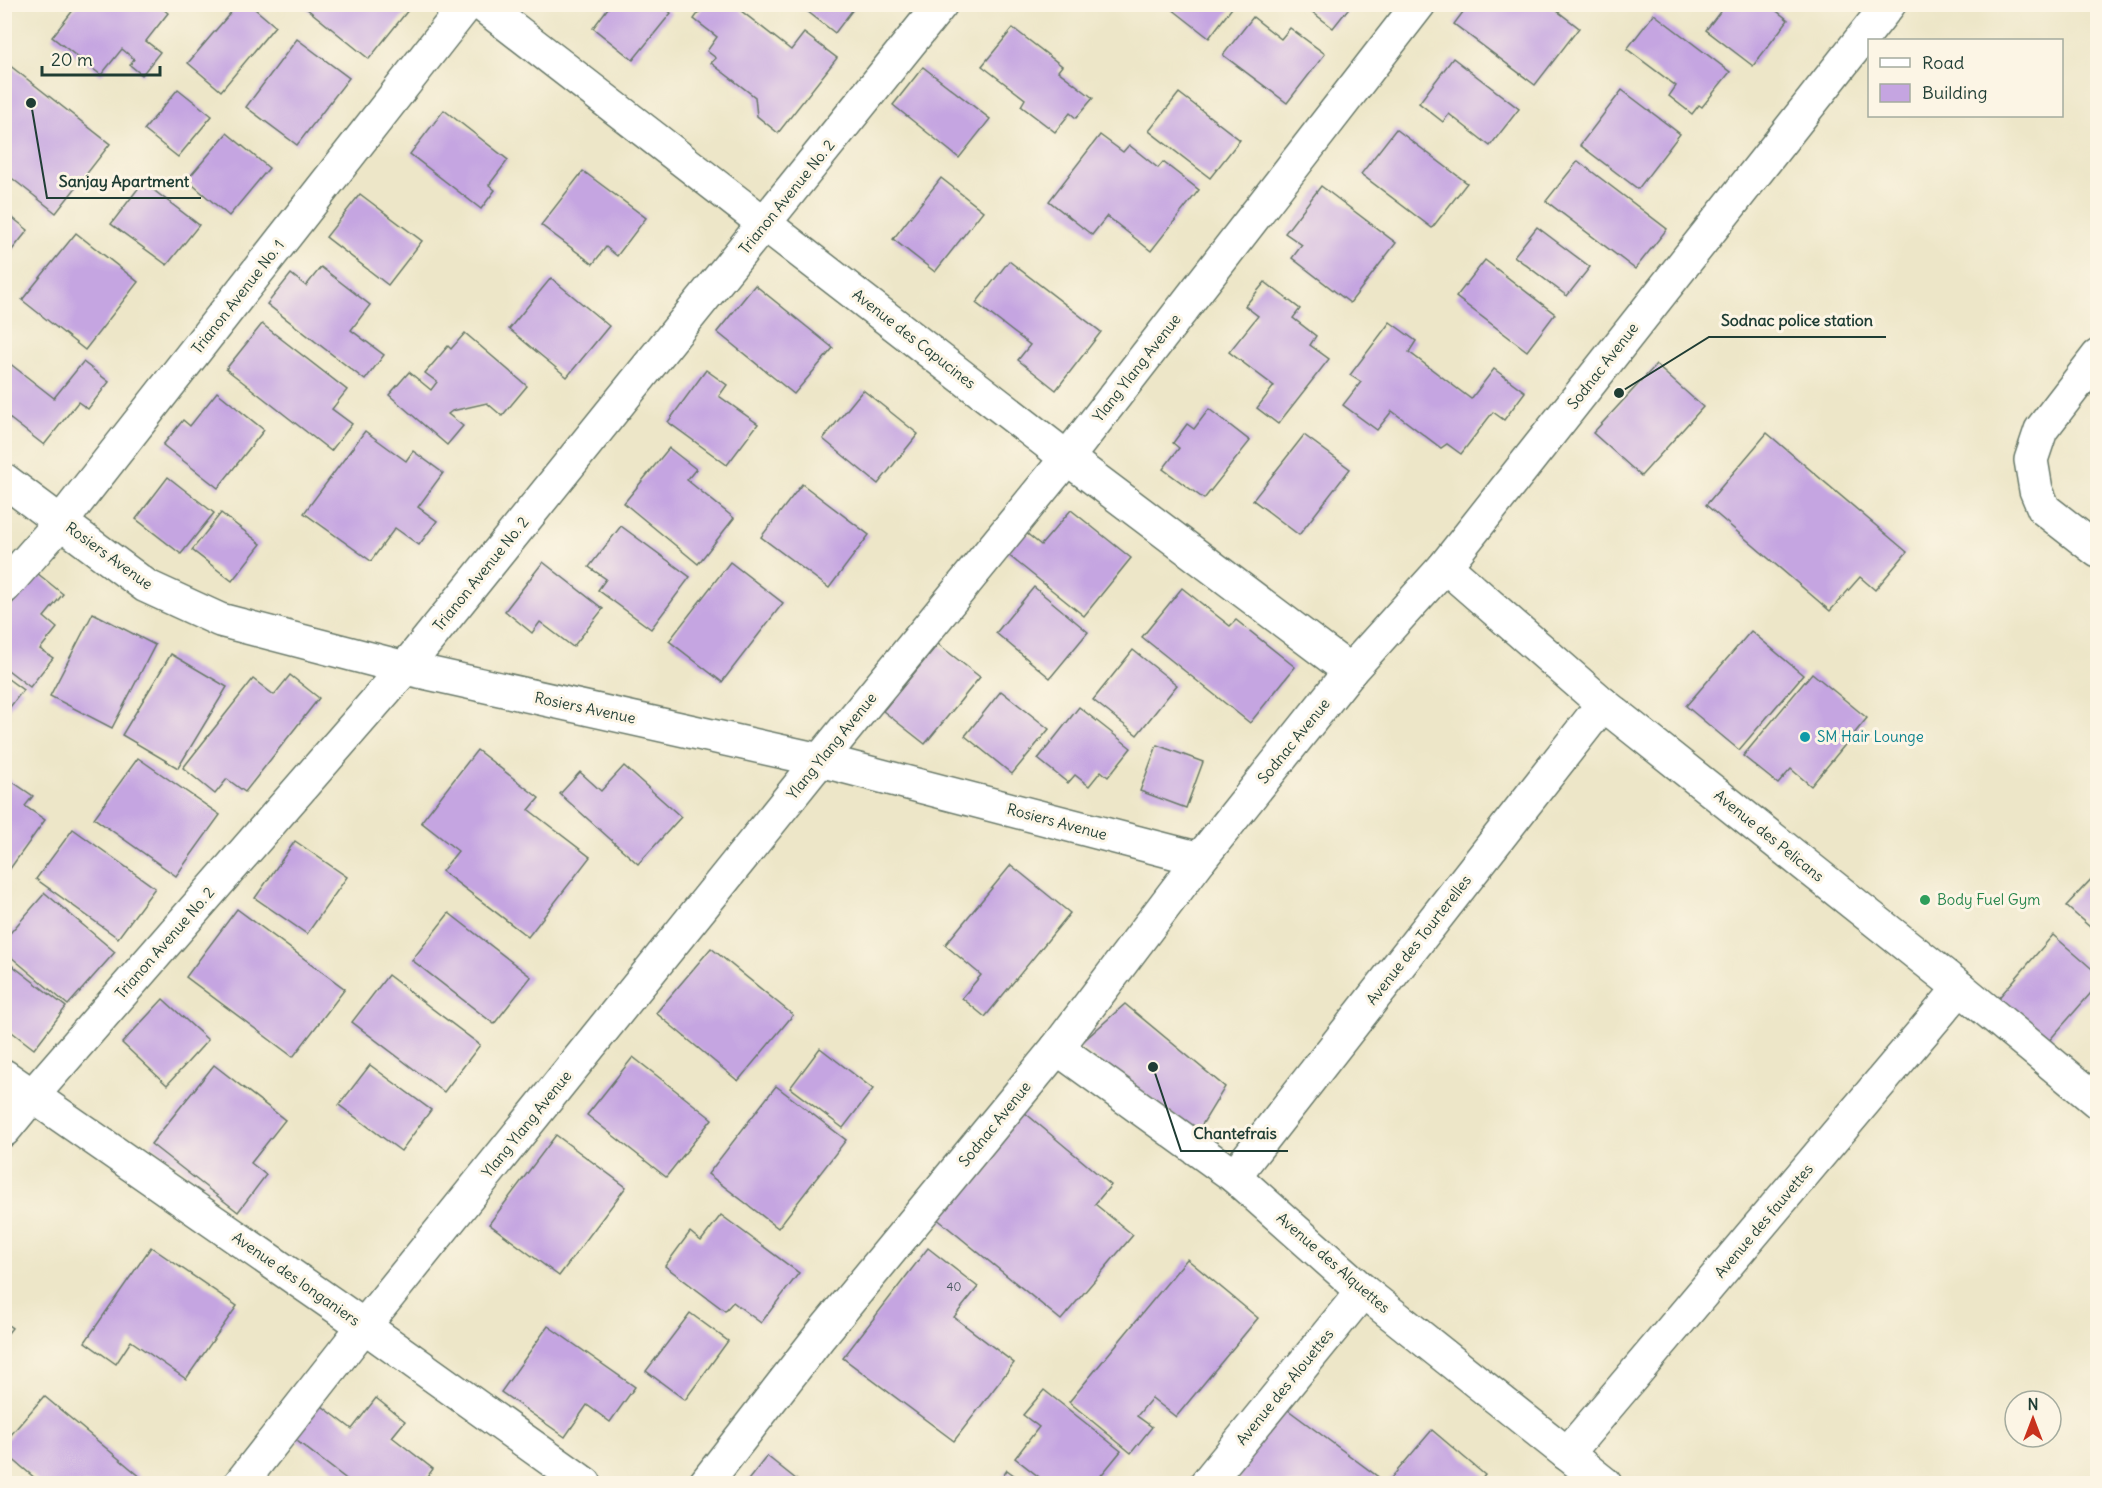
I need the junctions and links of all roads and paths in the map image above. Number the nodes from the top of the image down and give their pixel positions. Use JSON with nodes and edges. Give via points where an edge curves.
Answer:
{"nodes":[{"id":1,"x":467,"y":4,"type":"edge"},
{"id":2,"x":481,"y":4,"type":"edge"},
{"id":3,"x":941,"y":4,"type":"edge"},
{"id":4,"x":1419,"y":4,"type":"edge"},
{"id":5,"x":1889,"y":4,"type":"edge"},
{"id":6,"x":765,"y":224,"type":"junction"},
{"id":7,"x":2097,"y":356,"type":"edge"},
{"id":8,"x":1067,"y":458,"type":"junction"},
{"id":9,"x":4,"y":480,"type":"edge"},
{"id":10,"x":61,"y":522,"type":"junction"},
{"id":11,"x":2097,"y":551,"type":"edge"},
{"id":12,"x":1445,"y":566,"type":"junction"},
{"id":13,"x":4,"y":587,"type":"edge"},
{"id":14,"x":405,"y":668,"type":"junction"},
{"id":15,"x":1350,"y":671,"type":"junction"},
{"id":16,"x":1603,"y":704,"type":"junction"},
{"id":17,"x":820,"y":760,"type":"junction"},
{"id":18,"x":1200,"y":859,"type":"junction"},
{"id":19,"x":1960,"y":988,"type":"junction"},
{"id":20,"x":1057,"y":1048,"type":"junction"},
{"id":21,"x":4,"y":1076,"type":"edge"},
{"id":22,"x":32,"y":1096,"type":"junction"},
{"id":23,"x":2097,"y":1102,"type":"edge"},
{"id":24,"x":4,"y":1130,"type":"edge"},
{"id":25,"x":1234,"y":1176,"type":"junction"},
{"id":26,"x":1363,"y":1291,"type":"junction"},
{"id":27,"x":364,"y":1326,"type":"junction"},
{"id":28,"x":1567,"y":1454,"type":"junction"},
{"id":29,"x":240,"y":1484,"type":"edge"},
{"id":30,"x":585,"y":1484,"type":"edge"},
{"id":31,"x":705,"y":1484,"type":"edge"},
{"id":32,"x":1206,"y":1484,"type":"edge"},
{"id":33,"x":1605,"y":1484,"type":"edge"}],
"edges":[{"from":1,"to":10,"type":"street","name":"Trianon Avenue No. 1"},
{"from":2,"to":6,"type":"street","name":"Avenue des Capucines"},
{"from":3,"to":6,"type":"street","name":"Trianon Avenue No. 2"},
{"from":4,"to":8,"type":"street","name":"Ylang Ylang Avenue"},
{"from":5,"to":12,"type":"street","name":"Sodnac Avenue"},
{"from":6,"to":8,"type":"street","name":"Avenue des Capucines"},
{"from":6,"to":14,"type":"street","name":"Trianon Avenue No. 2"},
{"from":7,"to":11,"type":"street","via":[[2041,430],[2031,460],[2044,509]]},
{"from":8,"to":15,"type":"street","name":"Avenue des Capucines"},
{"from":8,"to":17,"type":"street","name":"Ylang Ylang Avenue"},
{"from":9,"to":10,"type":"street","name":"Rosiers Avenue"},
{"from":10,"to":13,"type":"street","name":"Trianon Avenue No. 1"},
{"from":10,"to":14,"type":"street","name":"Rosiers Avenue","via":[[146,586],[220,620]]},
{"from":12,"to":15,"type":"street","name":"Sodnac Avenue"},
{"from":12,"to":16,"type":"street","name":"Avenue des Pelicans"},
{"from":14,"to":17,"type":"street","name":"Rosiers Avenue"},
{"from":14,"to":22,"type":"street","name":"Trianon Avenue No. 2"},
{"from":15,"to":18,"type":"street","name":"Sodnac Avenue"},
{"from":16,"to":19,"type":"street","name":"Avenue des Pelicans"},
{"from":16,"to":25,"type":"street","name":"Avenue des Tourterelles"},
{"from":17,"to":18,"type":"street","name":"Rosiers Avenue"},
{"from":17,"to":27,"type":"street","name":"Ylang Ylang Avenue"},
{"from":18,"to":20,"type":"street","name":"Sodnac Avenue"},
{"from":19,"to":23,"type":"street","name":"Avenue des Pelicans"},
{"from":19,"to":28,"type":"street","name":"Avenue des fauvettes"},
{"from":20,"to":25,"type":"street","name":"Avenue des Alquettes"},
{"from":20,"to":31,"type":"street","name":"Sodnac Avenue","via":[[820,1336]]},
{"from":21,"to":22,"type":"street","name":"Avenue des longaniers"},
{"from":22,"to":24,"type":"street","name":"Trianon Avenue No. 2"},
{"from":22,"to":27,"type":"street","name":"Avenue des longaniers"},
{"from":25,"to":26,"type":"street","name":"Avenue des Alquettes"},
{"from":26,"to":28,"type":"street","name":"Avenue des Alquettes"},
{"from":26,"to":32,"type":"street","name":"Avenue des Alouettes"},
{"from":27,"to":29,"type":"street","name":"Ylang Ylang Avenue"},
{"from":27,"to":30,"type":"street","name":"Avenue des longaniers"},
{"from":28,"to":33,"type":"street","name":"Avenue des Alquettes"}]}
